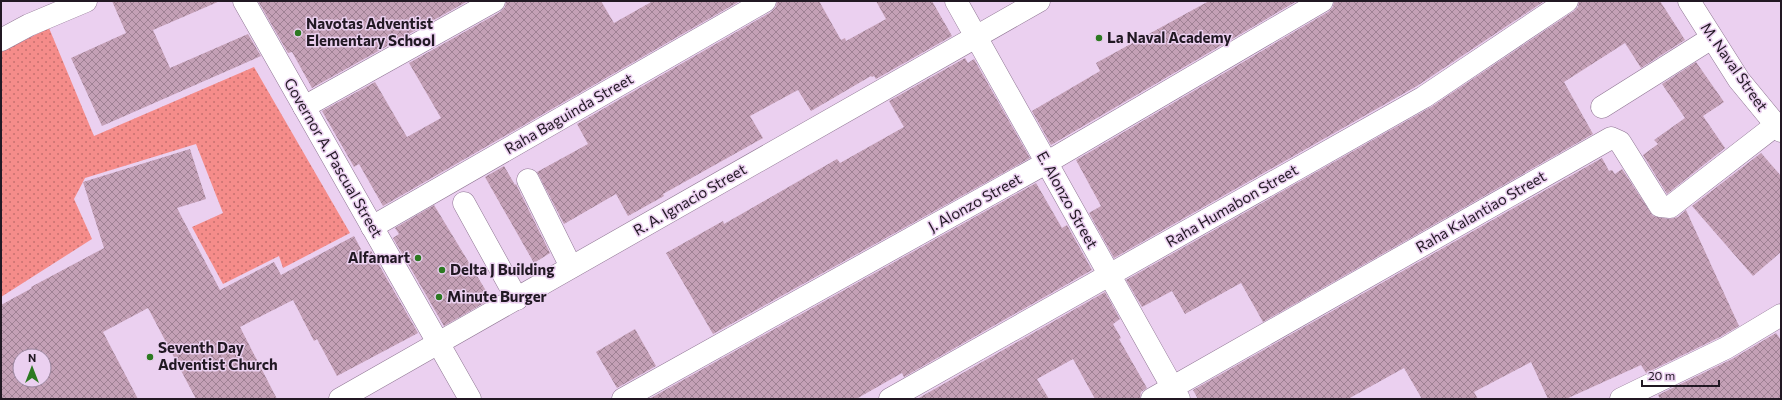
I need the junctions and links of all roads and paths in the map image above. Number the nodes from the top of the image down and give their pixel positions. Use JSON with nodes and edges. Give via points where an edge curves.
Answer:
{"nodes":[{"id":1,"x":86,"y":1,"type":"edge"},
{"id":2,"x":244,"y":1,"type":"edge"},
{"id":3,"x":494,"y":1,"type":"edge"},
{"id":4,"x":765,"y":1,"type":"edge"},
{"id":5,"x":956,"y":1,"type":"edge"},
{"id":6,"x":1039,"y":1,"type":"edge"},
{"id":7,"x":1322,"y":1,"type":"edge"},
{"id":8,"x":1567,"y":1,"type":"edge"},
{"id":9,"x":1689,"y":1,"type":"edge"},
{"id":10,"x":976,"y":37,"type":"junction"},
{"id":11,"x":1,"y":40,"type":"edge"},
{"id":12,"x":1713,"y":40,"type":"junction"},
{"id":13,"x":304,"y":107,"type":"junction"},
{"id":14,"x":1602,"y":107,"type":"dead end"},
{"id":15,"x":1778,"y":128,"type":"edge"},
{"id":16,"x":1046,"y":163,"type":"junction"},
{"id":17,"x":528,"y":180,"type":"dead end"},
{"id":18,"x":464,"y":203,"type":"dead end"},
{"id":19,"x":372,"y":227,"type":"junction"},
{"id":20,"x":572,"y":267,"type":"junction"},
{"id":21,"x":1110,"y":275,"type":"junction"},
{"id":22,"x":517,"y":299,"type":"junction"},
{"id":23,"x":1781,"y":315,"type":"edge"},
{"id":24,"x":438,"y":343,"type":"junction"},
{"id":25,"x":1176,"y":393,"type":"edge"},
{"id":26,"x":340,"y":399,"type":"edge"},
{"id":27,"x":470,"y":399,"type":"edge"},
{"id":28,"x":623,"y":399,"type":"edge"},
{"id":29,"x":890,"y":399,"type":"edge"},
{"id":30,"x":1152,"y":399,"type":"edge"},
{"id":31,"x":1621,"y":399,"type":"edge"}],
"edges":[{"from":1,"to":11,"type":"street"},
{"from":2,"to":13,"type":"street","name":"Governor A. Pascual Street"},
{"from":3,"to":13,"type":"street"},
{"from":4,"to":19,"type":"street","name":"Raha Baguinda Street"},
{"from":5,"to":10,"type":"street","name":"E. Alonzo Street"},
{"from":6,"to":10,"type":"street","name":"R. A. Ignacio Street"},
{"from":7,"to":16,"type":"street","name":"J. Alonzo Street"},
{"from":8,"to":21,"type":"street","name":"Raha Humabon Street","via":[[1424,97]]},
{"from":9,"to":12,"type":"street","name":"M. Naval Street"},
{"from":10,"to":16,"type":"street","name":"E. Alonzo Street"},
{"from":10,"to":20,"type":"street","name":"R. A. Ignacio Street"},
{"from":12,"to":14,"type":"street"},
{"from":12,"to":15,"type":"street","name":"M. Naval Street","via":[[1739,80]]},
{"from":13,"to":19,"type":"street","name":"Governor A. Pascual Street"},
{"from":15,"to":25,"type":"street","name":"Raha Kalantiao Street","via":[[1670,207],[1660,206],[1620,142],[1611,138]]},
{"from":16,"to":21,"type":"street","name":"E. Alonzo Street"},
{"from":16,"to":28,"type":"street","name":"J. Alonzo Street"},
{"from":17,"to":20,"type":"street"},
{"from":18,"to":22,"type":"street"},
{"from":19,"to":24,"type":"street","name":"Governor A. Pascual Street"},
{"from":20,"to":22,"type":"street","name":"R. A. Ignacio Street"},
{"from":21,"to":25,"type":"street","name":"E. Alonzo Street"},
{"from":21,"to":29,"type":"street","name":"Raha Humabon Street"},
{"from":22,"to":24,"type":"street","name":"R. A. Ignacio Street"},
{"from":23,"to":31,"type":"street","via":[[1726,348]]},
{"from":24,"to":26,"type":"street","name":"R. A. Ignacio Street"},
{"from":24,"to":27,"type":"street","name":"Governor A. Pascual Street"},
{"from":25,"to":30,"type":"street","name":"Raha Kalantiao Street"}]}
